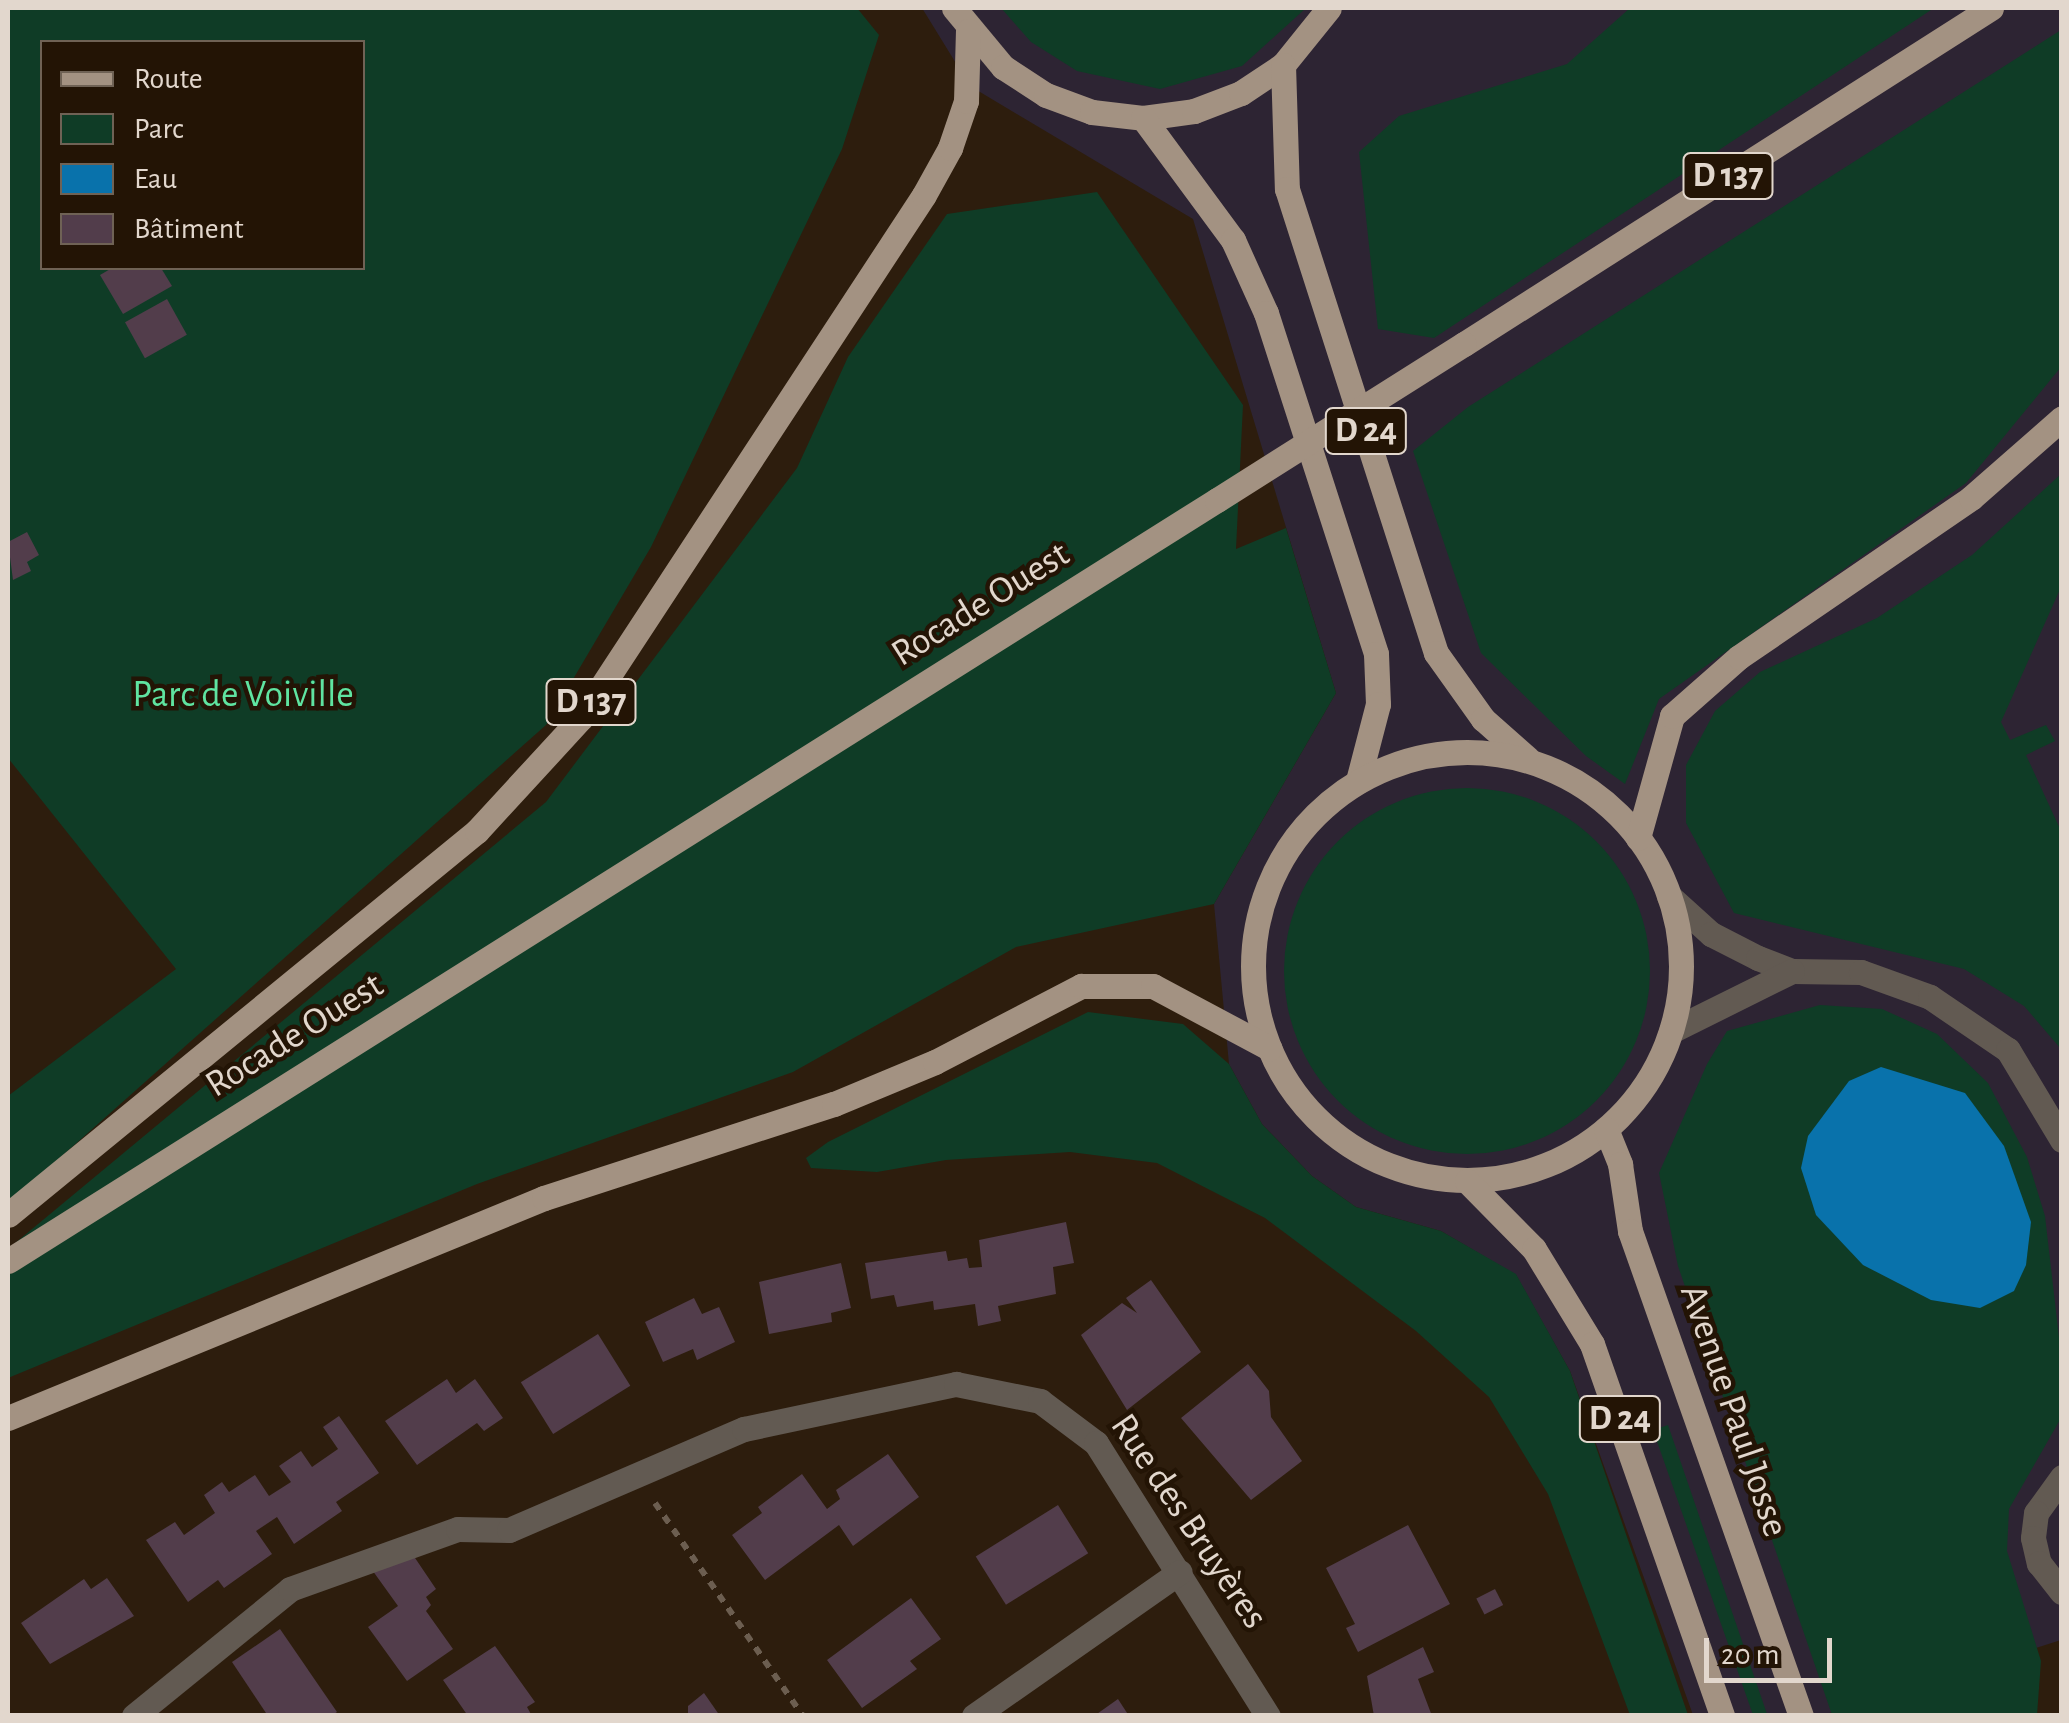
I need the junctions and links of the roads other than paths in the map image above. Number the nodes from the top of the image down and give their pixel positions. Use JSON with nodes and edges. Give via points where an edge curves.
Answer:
{"nodes":[{"id":1,"x":954,"y":8,"type":"edge"},
{"id":2,"x":1328,"y":8,"type":"edge"},
{"id":3,"x":1991,"y":8,"type":"edge"},
{"id":4,"x":968,"y":31,"type":"junction"},
{"id":5,"x":1284,"y":65,"type":"junction"},
{"id":6,"x":1143,"y":118,"type":"junction"},
{"id":7,"x":2062,"y":418,"type":"edge"},
{"id":8,"x":1531,"y":762,"type":"junction"},
{"id":9,"x":1358,"y":781,"type":"junction"},
{"id":10,"x":1638,"y":838,"type":"junction"},
{"id":11,"x":1669,"y":896,"type":"junction"},
{"id":12,"x":1792,"y":971,"type":"junction"},
{"id":13,"x":1671,"y":1031,"type":"junction"},
{"id":14,"x":1269,"y":1048,"type":"junction"},
{"id":15,"x":1606,"y":1129,"type":"junction"},
{"id":16,"x":2062,"y":1140,"type":"edge"},
{"id":17,"x":1467,"y":1180,"type":"junction"},
{"id":18,"x":8,"y":1215,"type":"edge"},
{"id":19,"x":8,"y":1261,"type":"edge"},
{"id":20,"x":8,"y":1418,"type":"edge"},
{"id":21,"x":2062,"y":1476,"type":"edge"},
{"id":22,"x":1180,"y":1572,"type":"junction"},
{"id":23,"x":2062,"y":1592,"type":"edge"},
{"id":24,"x":134,"y":1716,"type":"edge"},
{"id":25,"x":974,"y":1716,"type":"edge"},
{"id":26,"x":1268,"y":1716,"type":"edge"},
{"id":27,"x":1722,"y":1716,"type":"edge"},
{"id":28,"x":1801,"y":1716,"type":"edge"}],
"edges":[{"from":1,"to":4,"type":"main road"},
{"from":2,"to":5,"type":"main road"},
{"from":3,"to":19,"type":"main road","name":"Rocade Ouest","number":"D 137","bridge":true},
{"from":4,"to":6,"type":"main road","via":[[1003,68],[1046,95],[1092,112]]},
{"from":4,"to":18,"type":"main road","number":"D 137","via":[[966,100],[950,148],[581,718],[477,831]]},
{"from":5,"to":6,"type":"main road","via":[[1210,106]]},
{"from":5,"to":8,"type":"main road","number":"D 24","via":[[1288,189],[1436,654],[1483,718]]},
{"from":6,"to":9,"type":"main road","number":"D 24","via":[[1233,240],[1266,313],[1376,654],[1378,704]]},
{"from":7,"to":10,"type":"main road","via":[[1971,498],[1739,657],[1672,716]]},
{"from":8,"to":9,"type":"main road","via":[[1460,752],[1424,755]]},
{"from":8,"to":10,"type":"main road","via":[[1591,791]]},
{"from":9,"to":14,"type":"main road","via":[[1322,807],[1271,878],[1252,963]]},
{"from":10,"to":11,"type":"main road"},
{"from":11,"to":12,"type":"street","via":[[1712,934]]},
{"from":11,"to":13,"type":"main road","via":[[1681,963]]},
{"from":12,"to":13,"type":"street"},
{"from":12,"to":16,"type":"street","via":[[1861,972],[1930,998],[2008,1050]]},
{"from":13,"to":15,"type":"main road","via":[[1646,1084]]},
{"from":14,"to":17,"type":"main road","via":[[1302,1102],[1348,1144],[1404,1171]]},
{"from":14,"to":20,"type":"main road","via":[[1153,986],[1081,986],[935,1062],[834,1104],[527,1205]]},
{"from":15,"to":17,"type":"main road","via":[[1541,1168]]},
{"from":15,"to":28,"type":"main road","name":"Avenue Paul Josse","number":"D 24","via":[[1620,1164],[1630,1231]]},
{"from":17,"to":27,"type":"main road","number":"D 24","via":[[1534,1248],[1592,1344]]},
{"from":21,"to":23,"type":"street","via":[[2036,1512],[2033,1538],[2039,1564]]},
{"from":22,"to":24,"type":"street","name":"Rue des Bruyères","via":[[1096,1443],[1040,1401],[956,1384],[876,1396],[744,1430],[509,1530],[458,1529],[290,1589]]},
{"from":22,"to":25,"type":"street"},
{"from":22,"to":26,"type":"street","name":"Rue des Bruyères"}]}
